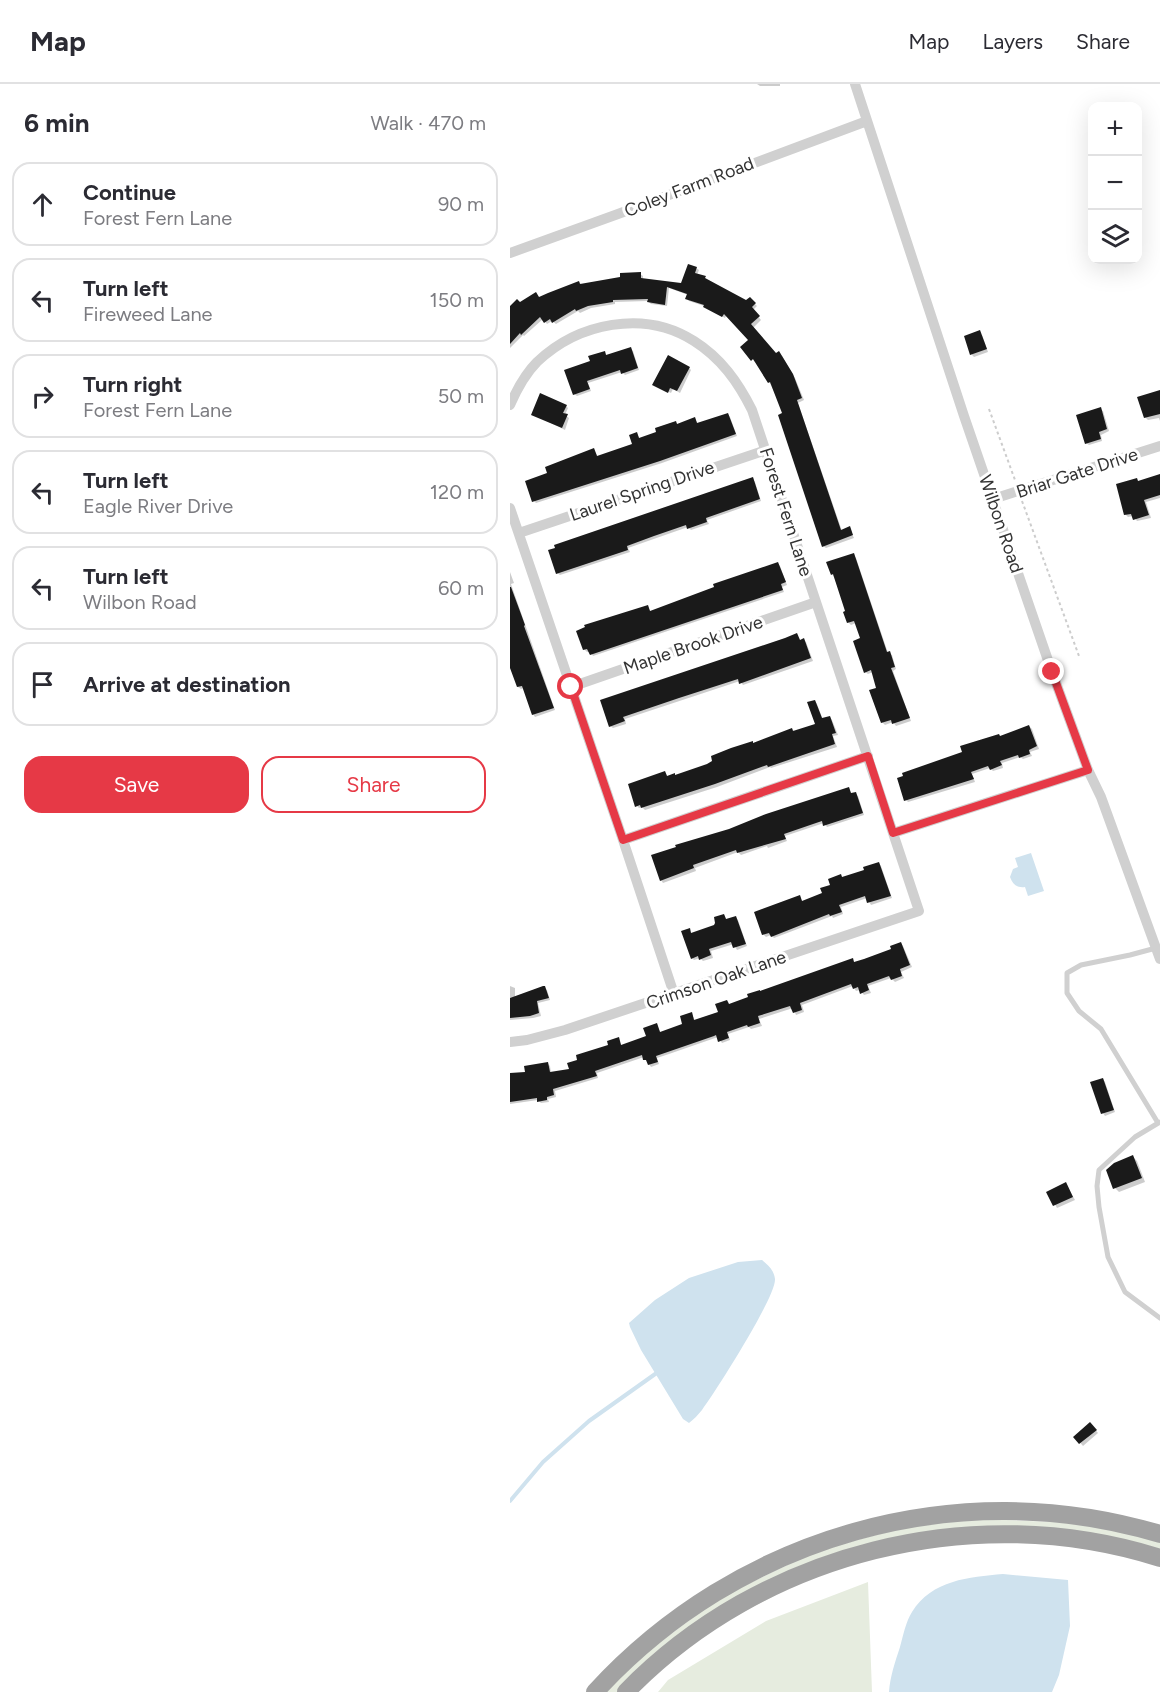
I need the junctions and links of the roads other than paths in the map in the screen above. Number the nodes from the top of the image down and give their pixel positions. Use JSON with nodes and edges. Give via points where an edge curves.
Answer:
{"nodes":[{"id":1,"x":855,"y":84,"type":"edge"},
{"id":2,"x":867,"y":120,"type":"junction"},
{"id":3,"x":510,"y":253,"type":"edge"},
{"id":4,"x":510,"y":405,"type":"edge"},
{"id":5,"x":1160,"y":446,"type":"edge"},
{"id":6,"x":766,"y":450,"type":"junction"},
{"id":7,"x":993,"y":499,"type":"junction"},
{"id":8,"x":510,"y":508,"type":"edge"},
{"id":9,"x":519,"y":533,"type":"junction"},
{"id":10,"x":816,"y":603,"type":"junction"},
{"id":11,"x":571,"y":687,"type":"junction"},
{"id":12,"x":868,"y":756,"type":"junction"},
{"id":13,"x":1088,"y":770,"type":"junction"},
{"id":14,"x":893,"y":833,"type":"junction"},
{"id":15,"x":623,"y":840,"type":"junction"},
{"id":16,"x":919,"y":911,"type":"joint"},
{"id":17,"x":1156,"y":948,"type":"junction"},
{"id":18,"x":1160,"y":959,"type":"edge"},
{"id":19,"x":674,"y":994,"type":"junction"},
{"id":20,"x":510,"y":1042,"type":"edge"},
{"id":21,"x":1159,"y":1122,"type":"edge"},
{"id":22,"x":1160,"y":1318,"type":"edge"},
{"id":23,"x":1160,"y":1534,"type":"edge"},
{"id":24,"x":1160,"y":1558,"type":"edge"},
{"id":25,"x":595,"y":1692,"type":"edge"},
{"id":26,"x":626,"y":1692,"type":"edge"}],
"edges":[{"from":1,"to":2,"type":"street","name":"Wilbon Road"},
{"from":2,"to":3,"type":"street","name":"Coley Farm Road"},
{"from":2,"to":7,"type":"street","name":"Wilbon Road"},
{"from":4,"to":6,"type":"street","name":"Forest Fern Lane","via":[[519,385],[537,363],[582,332],[630,323],[655,326],[692,340],[727,369],[752,410]]},
{"from":5,"to":7,"type":"street","name":"Briar Gate Drive"},
{"from":6,"to":9,"type":"street","name":"Laurel Spring Drive"},
{"from":6,"to":10,"type":"street","name":"Forest Fern Lane"},
{"from":7,"to":13,"type":"street","name":"Wilbon Road"},
{"from":8,"to":9,"type":"street"},
{"from":9,"to":11,"type":"street"},
{"from":10,"to":11,"type":"street","name":"Maple Brook Drive"},
{"from":10,"to":12,"type":"street","name":"Forest Fern Lane"},
{"from":11,"to":15,"type":"street"},
{"from":12,"to":14,"type":"street","name":"Forest Fern Lane"},
{"from":12,"to":15,"type":"street"},
{"from":13,"to":14,"type":"street"},
{"from":13,"to":17,"type":"street","name":"Wilbon Road"},
{"from":14,"to":16,"type":"street","name":"Forest Fern Lane"},
{"from":15,"to":19,"type":"street"},
{"from":16,"to":19,"type":"street","name":"Crimson Oak Lane"},
{"from":17,"to":18,"type":"street","name":"Wilbon Road"},
{"from":17,"to":21,"type":"lane","via":[[1081,965],[1067,973],[1067,993],[1079,1011],[1101,1029]]},
{"from":19,"to":20,"type":"street","name":"Crimson Oak Lane","via":[[565,1030]]},
{"from":21,"to":22,"type":"lane","via":[[1135,1137],[1099,1170],[1097,1186],[1108,1257],[1125,1292]]},
{"from":23,"to":25,"type":"highway","via":[[1089,1518],[1009,1511],[959,1513],[850,1532],[793,1552],[712,1594],[622,1663]]},
{"from":24,"to":26,"type":"highway","via":[[1095,1542],[1024,1534],[962,1536],[884,1547],[807,1571],[745,1602],[681,1644]]}]}
